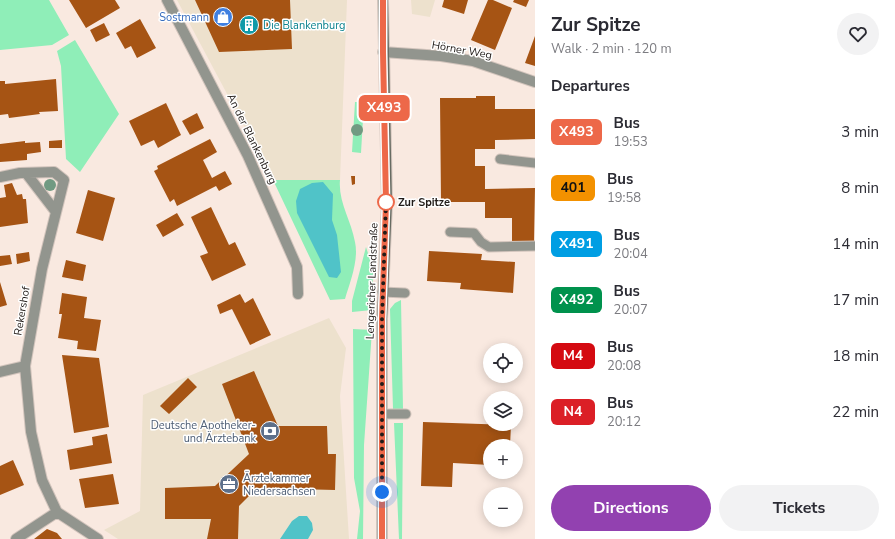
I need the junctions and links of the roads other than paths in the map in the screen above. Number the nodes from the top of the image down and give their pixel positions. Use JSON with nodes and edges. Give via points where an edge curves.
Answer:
{"nodes":[{"id":1,"x":167,"y":0,"type":"edge"},
{"id":2,"x":383,"y":0,"type":"edge"},
{"id":3,"x":383,"y":52,"type":"junction"},
{"id":4,"x":535,"y":82,"type":"edge"},
{"id":5,"x":500,"y":159,"type":"dead end"},
{"id":6,"x":535,"y":163,"type":"edge"},
{"id":7,"x":26,"y":173,"type":"junction"},
{"id":8,"x":0,"y":177,"type":"edge"},
{"id":9,"x":56,"y":212,"type":"junction"},
{"id":10,"x":450,"y":232,"type":"dead end"},
{"id":11,"x":535,"y":246,"type":"edge"},
{"id":12,"x":382,"y":292,"type":"junction"},
{"id":13,"x":405,"y":293,"type":"dead end"},
{"id":14,"x":298,"y":294,"type":"dead end"},
{"id":15,"x":25,"y":366,"type":"junction"},
{"id":16,"x":0,"y":372,"type":"edge"},
{"id":17,"x":382,"y":414,"type":"junction"},
{"id":18,"x":406,"y":414,"type":"dead end"},
{"id":19,"x":57,"y":512,"type":"junction"},
{"id":20,"x":16,"y":539,"type":"edge"},
{"id":21,"x":98,"y":539,"type":"edge"},
{"id":22,"x":382,"y":539,"type":"edge"}],
"edges":[{"from":1,"to":14,"type":"street","name":"An der Blankenburg","via":[[248,156],[297,267]]},
{"from":2,"to":3,"type":"main road","name":"Lengericher Landstraße"},
{"from":3,"to":4,"type":"street","name":"Hörner Weg","via":[[473,61]]},
{"from":3,"to":12,"type":"main road","name":"Lengericher Landstraße","via":[[386,203]]},
{"from":5,"to":6,"type":"lane"},
{"from":7,"to":8,"type":"street","name":"Rekershof"},
{"from":7,"to":9,"type":"street"},
{"from":7,"to":9,"type":"street","name":"Rekershof","via":[[54,172],[64,180]]},
{"from":9,"to":15,"type":"street","name":"Rekershof","via":[[42,269]]},
{"from":10,"to":11,"type":"lane","via":[[474,233],[489,247]]},
{"from":12,"to":13,"type":"lane"},
{"from":12,"to":17,"type":"main road","name":"Lengericher Landstraße"},
{"from":15,"to":16,"type":"street"},
{"from":15,"to":19,"type":"street","name":"Rekershof","via":[[31,432],[42,480]]},
{"from":17,"to":18,"type":"lane"},
{"from":17,"to":22,"type":"main road","name":"Lengericher Landstraße"},
{"from":19,"to":20,"type":"street"},
{"from":19,"to":21,"type":"street"}]}
